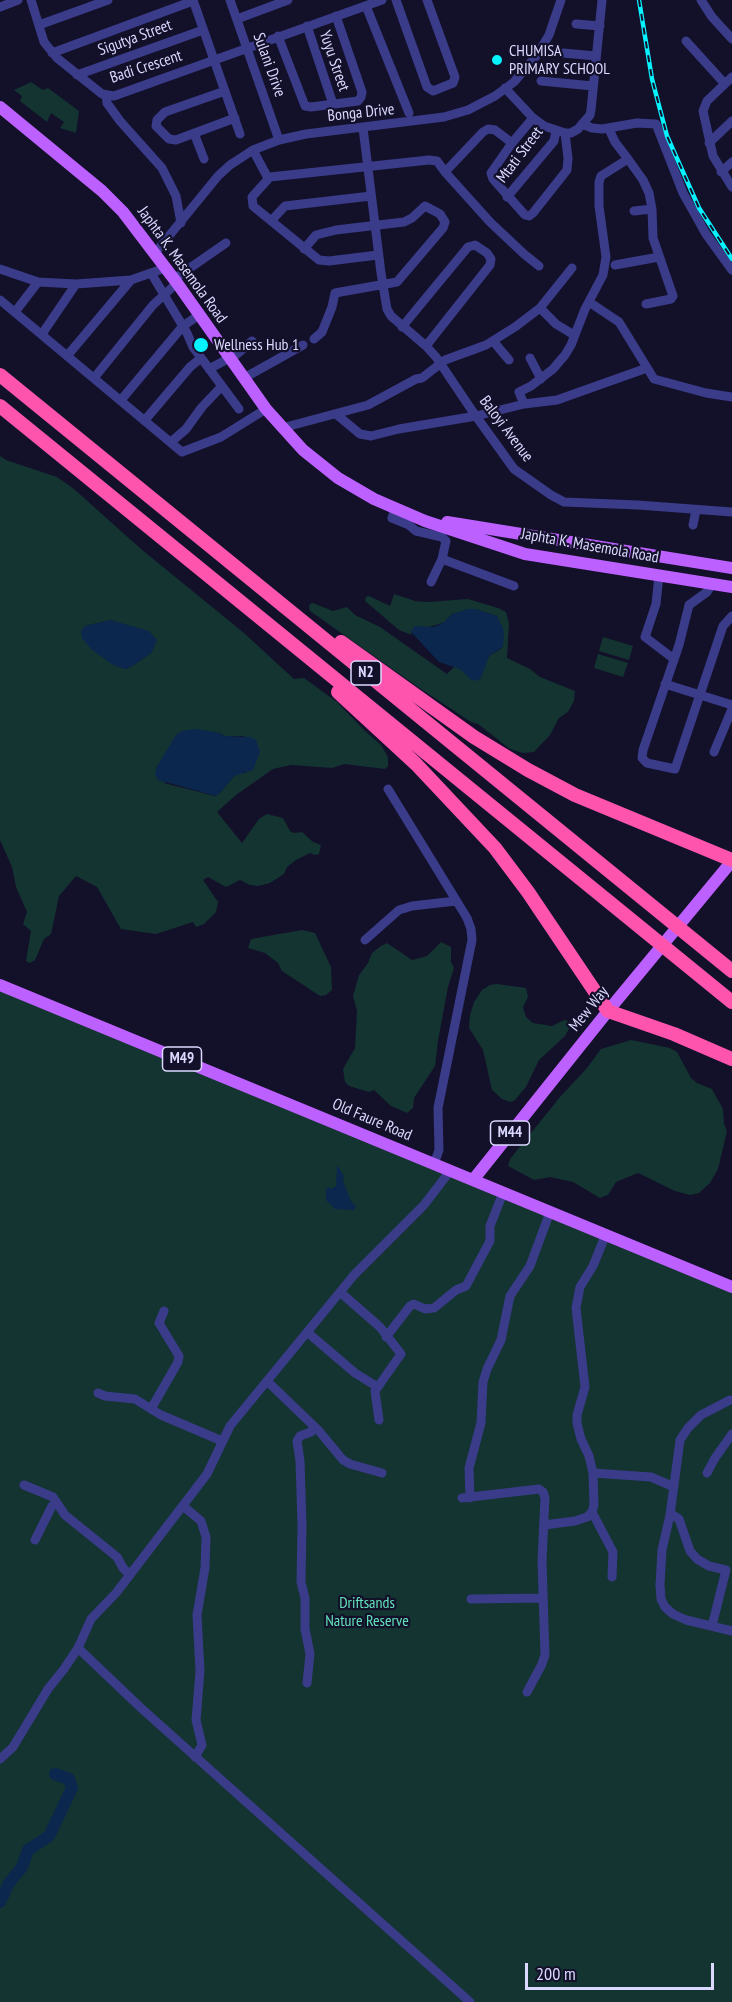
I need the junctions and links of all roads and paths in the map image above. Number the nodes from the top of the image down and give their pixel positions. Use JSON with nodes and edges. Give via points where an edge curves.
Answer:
{"nodes":[{"id":1,"x":18,"y":0,"type":"edge"},
{"id":2,"x":31,"y":0,"type":"edge"},
{"id":3,"x":108,"y":0,"type":"edge"},
{"id":4,"x":230,"y":0,"type":"edge"},
{"id":5,"x":288,"y":0,"type":"edge"},
{"id":6,"x":382,"y":0,"type":"edge"},
{"id":7,"x":396,"y":0,"type":"edge"},
{"id":8,"x":427,"y":0,"type":"edge"},
{"id":9,"x":561,"y":0,"type":"edge"},
{"id":10,"x":602,"y":0,"type":"edge"},
{"id":11,"x":701,"y":0,"type":"edge"},
{"id":12,"x":193,"y":1,"type":"edge"},
{"id":13,"x":367,"y":3,"type":"edge"},
{"id":14,"x":0,"y":7,"type":"edge"},
{"id":15,"x":336,"y":16,"type":"junction"},
{"id":16,"x":237,"y":19,"type":"junction"},
{"id":17,"x":576,"y":24,"type":"dead end"},
{"id":18,"x":39,"y":25,"type":"junction"},
{"id":19,"x":307,"y":26,"type":"junction"},
{"id":20,"x":600,"y":26,"type":"junction"},
{"id":21,"x":203,"y":30,"type":"junction"},
{"id":22,"x":278,"y":36,"type":"junction"},
{"id":23,"x":732,"y":39,"type":"edge"},
{"id":24,"x":686,"y":41,"type":"dead end"},
{"id":25,"x":247,"y":47,"type":"junction"},
{"id":26,"x":52,"y":53,"type":"junction"},
{"id":27,"x":564,"y":53,"type":"dead end"},
{"id":28,"x":596,"y":56,"type":"junction"},
{"id":29,"x":214,"y":60,"type":"junction"},
{"id":30,"x":77,"y":75,"type":"junction"},
{"id":31,"x":728,"y":80,"type":"edge"},
{"id":32,"x":541,"y":81,"type":"dead end"},
{"id":33,"x":593,"y":86,"type":"junction"},
{"id":34,"x":506,"y":88,"type":"junction"},
{"id":35,"x":225,"y":91,"type":"junction"},
{"id":36,"x":106,"y":95,"type":"junction"},
{"id":37,"x":333,"y":104,"type":"junction"},
{"id":38,"x":0,"y":107,"type":"edge"},
{"id":39,"x":409,"y":113,"type":"dead end"},
{"id":40,"x":235,"y":118,"type":"junction"},
{"id":41,"x":533,"y":118,"type":"junction"},
{"id":42,"x":732,"y":121,"type":"edge"},
{"id":43,"x":582,"y":124,"type":"junction"},
{"id":44,"x":363,"y":128,"type":"junction"},
{"id":45,"x":609,"y":129,"type":"junction"},
{"id":46,"x":561,"y":132,"type":"junction"},
{"id":47,"x":194,"y":133,"type":"junction"},
{"id":48,"x":240,"y":134,"type":"dead end"},
{"id":49,"x":279,"y":140,"type":"junction"},
{"id":50,"x":709,"y":142,"type":"junction"},
{"id":51,"x":512,"y":143,"type":"junction"},
{"id":52,"x":253,"y":150,"type":"junction"},
{"id":53,"x":204,"y":159,"type":"dead end"},
{"id":54,"x":628,"y":159,"type":"junction"},
{"id":55,"x":732,"y":162,"type":"edge"},
{"id":56,"x":368,"y":166,"type":"junction"},
{"id":57,"x":446,"y":172,"type":"junction"},
{"id":58,"x":721,"y":172,"type":"junction"},
{"id":59,"x":268,"y":178,"type":"junction"},
{"id":60,"x":732,"y":187,"type":"edge"},
{"id":61,"x":371,"y":196,"type":"junction"},
{"id":62,"x":507,"y":197,"type":"junction"},
{"id":63,"x":652,"y":209,"type":"junction"},
{"id":64,"x":634,"y":211,"type":"dead end"},
{"id":65,"x":271,"y":221,"type":"junction"},
{"id":66,"x":181,"y":223,"type":"junction"},
{"id":67,"x":375,"y":226,"type":"junction"},
{"id":68,"x":226,"y":243,"type":"dead end"},
{"id":69,"x":304,"y":249,"type":"junction"},
{"id":70,"x":155,"y":253,"type":"junction"},
{"id":71,"x":378,"y":255,"type":"junction"},
{"id":72,"x":659,"y":257,"type":"junction"},
{"id":73,"x":615,"y":265,"type":"dead end"},
{"id":74,"x":539,"y":266,"type":"dead end"},
{"id":75,"x":165,"y":268,"type":"junction"},
{"id":76,"x":572,"y":268,"type":"dead end"},
{"id":77,"x":0,"y":269,"type":"edge"},
{"id":78,"x":732,"y":270,"type":"edge"},
{"id":79,"x":152,"y":273,"type":"junction"},
{"id":80,"x":131,"y":280,"type":"junction"},
{"id":81,"x":176,"y":281,"type":"junction"},
{"id":82,"x":38,"y":282,"type":"junction"},
{"id":83,"x":76,"y":284,"type":"junction"},
{"id":84,"x":382,"y":285,"type":"junction"},
{"id":85,"x":164,"y":295,"type":"junction"},
{"id":86,"x":0,"y":300,"type":"edge"},
{"id":87,"x":589,"y":302,"type":"junction"},
{"id":88,"x":646,"y":304,"type":"dead end"},
{"id":89,"x":540,"y":308,"type":"junction"},
{"id":90,"x":15,"y":312,"type":"junction"},
{"id":91,"x":199,"y":315,"type":"junction"},
{"id":92,"x":183,"y":326,"type":"junction"},
{"id":93,"x":402,"y":327,"type":"junction"},
{"id":94,"x":42,"y":334,"type":"junction"},
{"id":95,"x":574,"y":335,"type":"junction"},
{"id":96,"x":314,"y":339,"type":"dead end"},
{"id":97,"x":252,"y":340,"type":"dead end"},
{"id":98,"x":494,"y":341,"type":"junction"},
{"id":99,"x":303,"y":345,"type":"dead end"},
{"id":100,"x":426,"y":346,"type":"junction"},
{"id":101,"x":67,"y":356,"type":"junction"},
{"id":102,"x":229,"y":357,"type":"junction"},
{"id":103,"x":201,"y":358,"type":"junction"},
{"id":104,"x":530,"y":358,"type":"dead end"},
{"id":105,"x":509,"y":360,"type":"dead end"},
{"id":106,"x":441,"y":363,"type":"junction"},
{"id":107,"x":646,"y":368,"type":"junction"},
{"id":108,"x":209,"y":369,"type":"junction"},
{"id":109,"x":0,"y":375,"type":"edge"},
{"id":110,"x":94,"y":378,"type":"junction"},
{"id":111,"x":244,"y":378,"type":"junction"},
{"id":112,"x":541,"y":379,"type":"junction"},
{"id":113,"x":222,"y":386,"type":"junction"},
{"id":114,"x":732,"y":398,"type":"edge"},
{"id":115,"x":121,"y":399,"type":"junction"},
{"id":116,"x":524,"y":404,"type":"junction"},
{"id":117,"x":0,"y":406,"type":"edge"},
{"id":118,"x":239,"y":409,"type":"dead end"},
{"id":119,"x":266,"y":409,"type":"junction"},
{"id":120,"x":336,"y":414,"type":"junction"},
{"id":121,"x":476,"y":417,"type":"junction"},
{"id":122,"x":145,"y":420,"type":"junction"},
{"id":123,"x":282,"y":428,"type":"junction"},
{"id":124,"x":171,"y":441,"type":"junction"},
{"id":125,"x":395,"y":509,"type":"junction"},
{"id":126,"x":696,"y":510,"type":"junction"},
{"id":127,"x":732,"y":512,"type":"edge"},
{"id":128,"x":410,"y":515,"type":"junction"},
{"id":129,"x":693,"y":525,"type":"dead end"},
{"id":130,"x":442,"y":559,"type":"junction"},
{"id":131,"x":732,"y":568,"type":"edge"},
{"id":132,"x":659,"y":575,"type":"junction"},
{"id":133,"x":431,"y":582,"type":"dead end"},
{"id":134,"x":712,"y":584,"type":"junction"},
{"id":135,"x":514,"y":586,"type":"dead end"},
{"id":136,"x":732,"y":587,"type":"edge"},
{"id":137,"x":249,"y":608,"type":"junction"},
{"id":138,"x":290,"y":612,"type":"junction"},
{"id":139,"x":732,"y":616,"type":"edge"},
{"id":140,"x":674,"y":659,"type":"junction"},
{"id":141,"x":665,"y":684,"type":"junction"},
{"id":142,"x":701,"y":694,"type":"junction"},
{"id":143,"x":732,"y":707,"type":"edge"},
{"id":144,"x":714,"y":752,"type":"dead end"},
{"id":145,"x":388,"y":789,"type":"dead end"},
{"id":146,"x":732,"y":860,"type":"edge"},
{"id":147,"x":456,"y":901,"type":"junction"},
{"id":148,"x":365,"y":940,"type":"dead end"},
{"id":149,"x":732,"y":971,"type":"edge"},
{"id":150,"x":0,"y":985,"type":"edge"},
{"id":151,"x":732,"y":1002,"type":"edge"},
{"id":152,"x":608,"y":1011,"type":"junction"},
{"id":153,"x":732,"y":1059,"type":"edge"},
{"id":154,"x":434,"y":1164,"type":"junction"},
{"id":155,"x":450,"y":1171,"type":"junction"},
{"id":156,"x":473,"y":1180,"type":"junction"},
{"id":157,"x":503,"y":1193,"type":"junction"},
{"id":158,"x":550,"y":1212,"type":"junction"},
{"id":159,"x":606,"y":1234,"type":"junction"},
{"id":160,"x":732,"y":1287,"type":"edge"},
{"id":161,"x":340,"y":1292,"type":"junction"},
{"id":162,"x":164,"y":1311,"type":"dead end"},
{"id":163,"x":307,"y":1332,"type":"junction"},
{"id":164,"x":386,"y":1337,"type":"junction"},
{"id":165,"x":267,"y":1381,"type":"junction"},
{"id":166,"x":376,"y":1386,"type":"junction"},
{"id":167,"x":98,"y":1393,"type":"dead end"},
{"id":168,"x":731,"y":1399,"type":"edge"},
{"id":169,"x":151,"y":1409,"type":"junction"},
{"id":170,"x":379,"y":1420,"type":"dead end"},
{"id":171,"x":314,"y":1427,"type":"junction"},
{"id":172,"x":732,"y":1434,"type":"edge"},
{"id":173,"x":222,"y":1441,"type":"junction"},
{"id":174,"x":382,"y":1473,"type":"dead end"},
{"id":175,"x":592,"y":1473,"type":"junction"},
{"id":176,"x":707,"y":1473,"type":"dead end"},
{"id":177,"x":24,"y":1485,"type":"dead end"},
{"id":178,"x":674,"y":1487,"type":"junction"},
{"id":179,"x":56,"y":1503,"type":"junction"},
{"id":180,"x":183,"y":1506,"type":"junction"},
{"id":181,"x":592,"y":1512,"type":"junction"},
{"id":182,"x":670,"y":1513,"type":"junction"},
{"id":183,"x":544,"y":1525,"type":"junction"},
{"id":184,"x":35,"y":1540,"type":"dead end"},
{"id":185,"x":130,"y":1575,"type":"junction"},
{"id":186,"x":612,"y":1578,"type":"dead end"},
{"id":187,"x":543,"y":1598,"type":"junction"},
{"id":188,"x":471,"y":1599,"type":"dead end"},
{"id":189,"x":712,"y":1626,"type":"junction"},
{"id":190,"x":732,"y":1631,"type":"edge"},
{"id":191,"x":78,"y":1648,"type":"junction"},
{"id":192,"x":307,"y":1683,"type":"dead end"},
{"id":193,"x":526,"y":1692,"type":"dead end"},
{"id":194,"x":195,"y":1756,"type":"junction"},
{"id":195,"x":0,"y":1759,"type":"edge"},
{"id":196,"x":470,"y":2002,"type":"edge"}],
"edges":[{"from":1,"to":14,"type":"street"},
{"from":2,"to":18,"type":"street","name":"Badi Crescent"},
{"from":3,"to":18,"type":"street"},
{"from":4,"to":16,"type":"street","name":"Sulani Drive"},
{"from":5,"to":16,"type":"street"},
{"from":6,"to":13,"type":"street","name":"Badi Crescent"},
{"from":7,"to":8,"type":"street","via":[[427,87],[433,91],[453,83],[455,77]]},
{"from":9,"to":34,"type":"street","name":"Bonga Drive","via":[[540,50]]},
{"from":10,"to":20,"type":"street"},
{"from":11,"to":23,"type":"street"},
{"from":12,"to":21,"type":"street"},
{"from":12,"to":26,"type":"street"},
{"from":13,"to":15,"type":"street","name":"Badi Crescent"},
{"from":13,"to":39,"type":"street"},
{"from":15,"to":19,"type":"street","name":"Badi Crescent"},
{"from":15,"to":37,"type":"street","via":[[362,95],[358,100]]},
{"from":16,"to":25,"type":"street","name":"Sulani Drive"},
{"from":17,"to":20,"type":"street"},
{"from":18,"to":26,"type":"street","name":"Badi Crescent"},
{"from":19,"to":22,"type":"street","name":"Badi Crescent"},
{"from":19,"to":37,"type":"street","name":"Yuyu Street"},
{"from":20,"to":28,"type":"street"},
{"from":21,"to":29,"type":"street"},
{"from":21,"to":30,"type":"street","name":"Sigutya Street"},
{"from":22,"to":25,"type":"street","name":"Badi Crescent"},
{"from":22,"to":37,"type":"street","via":[[305,106]]},
{"from":24,"to":31,"type":"street"},
{"from":25,"to":29,"type":"street","name":"Badi Crescent"},
{"from":25,"to":49,"type":"street","name":"Sulani Drive"},
{"from":26,"to":30,"type":"street","name":"Badi Crescent"},
{"from":27,"to":28,"type":"street"},
{"from":28,"to":33,"type":"street"},
{"from":29,"to":35,"type":"street"},
{"from":29,"to":36,"type":"street","name":"Badi Crescent","via":[[120,95]]},
{"from":30,"to":36,"type":"street","name":"Badi Crescent"},
{"from":31,"to":50,"type":"street","via":[[703,108]]},
{"from":32,"to":33,"type":"street"},
{"from":33,"to":43,"type":"street","via":[[590,112]]},
{"from":34,"to":41,"type":"street"},
{"from":34,"to":44,"type":"street","name":"Bonga Drive","via":[[454,114]]},
{"from":35,"to":40,"type":"street"},
{"from":35,"to":47,"type":"street","via":[[165,112],[156,123],[157,129],[169,139]]},
{"from":36,"to":66,"type":"street","via":[[120,121],[162,168],[176,196]]},
{"from":38,"to":70,"type":"main road","name":"Japhta K. Masemola Road","via":[[112,201]]},
{"from":40,"to":47,"type":"street"},
{"from":40,"to":48,"type":"street"},
{"from":41,"to":46,"type":"street"},
{"from":41,"to":51,"type":"street"},
{"from":42,"to":50,"type":"street"},
{"from":43,"to":45,"type":"street"},
{"from":43,"to":46,"type":"street","via":[[574,132]]},
{"from":44,"to":49,"type":"street","name":"Bonga Drive"},
{"from":44,"to":56,"type":"street","name":"Baloyi Avenue"},
{"from":45,"to":54,"type":"street"},
{"from":45,"to":78,"type":"street","via":[[637,123],[656,124],[683,193]]},
{"from":46,"to":62,"type":"street","name":"Mtati Street"},
{"from":46,"to":62,"type":"street","via":[[567,170],[533,213],[525,215]]},
{"from":47,"to":53,"type":"street"},
{"from":49,"to":52,"type":"street","name":"Bonga Drive"},
{"from":50,"to":58,"type":"street"},
{"from":51,"to":57,"type":"street","via":[[488,129]]},
{"from":51,"to":62,"type":"street","via":[[491,173]]},
{"from":52,"to":59,"type":"street"},
{"from":52,"to":66,"type":"street","name":"Bonga Drive","via":[[218,176]]},
{"from":54,"to":63,"type":"street","via":[[646,186]]},
{"from":54,"to":87,"type":"street","via":[[601,176],[599,182],[606,263]]},
{"from":55,"to":58,"type":"street"},
{"from":56,"to":57,"type":"street","via":[[435,160]]},
{"from":56,"to":59,"type":"street"},
{"from":56,"to":61,"type":"street","name":"Baloyi Avenue"},
{"from":57,"to":74,"type":"street","via":[[490,222]]},
{"from":58,"to":60,"type":"street"},
{"from":59,"to":65,"type":"street","via":[[251,201]]},
{"from":61,"to":65,"type":"street","via":[[286,206]]},
{"from":61,"to":67,"type":"street","name":"Baloyi Avenue"},
{"from":63,"to":64,"type":"street"},
{"from":63,"to":72,"type":"street","via":[[652,234]]},
{"from":65,"to":69,"type":"street"},
{"from":66,"to":70,"type":"street","name":"Bonga Drive"},
{"from":67,"to":69,"type":"street","via":[[316,235]]},
{"from":67,"to":71,"type":"street","name":"Baloyi Avenue"},
{"from":67,"to":84,"type":"street","via":[[409,220],[425,206],[440,214],[445,222],[399,281]]},
{"from":68,"to":81,"type":"street"},
{"from":69,"to":71,"type":"street","via":[[323,261]]},
{"from":70,"to":75,"type":"main road","name":"Japhta K. Masemola Road"},
{"from":71,"to":84,"type":"street","name":"Baloyi Avenue"},
{"from":72,"to":73,"type":"street"},
{"from":72,"to":88,"type":"street","via":[[674,297]]},
{"from":75,"to":79,"type":"street"},
{"from":75,"to":81,"type":"main road","name":"Japhta K. Masemola Road"},
{"from":76,"to":89,"type":"street"},
{"from":77,"to":82,"type":"street"},
{"from":79,"to":80,"type":"street"},
{"from":79,"to":85,"type":"street"},
{"from":80,"to":83,"type":"street"},
{"from":80,"to":101,"type":"street"},
{"from":81,"to":85,"type":"street"},
{"from":81,"to":91,"type":"main road","name":"Japhta K. Masemola Road"},
{"from":82,"to":83,"type":"street"},
{"from":82,"to":90,"type":"street"},
{"from":83,"to":94,"type":"street"},
{"from":84,"to":93,"type":"street","name":"Baloyi Avenue","via":[[387,309]]},
{"from":84,"to":96,"type":"street","via":[[333,294],[332,307]]},
{"from":85,"to":92,"type":"street"},
{"from":85,"to":110,"type":"street"},
{"from":86,"to":90,"type":"street"},
{"from":87,"to":95,"type":"street"},
{"from":87,"to":107,"type":"street","via":[[619,322]]},
{"from":89,"to":95,"type":"street"},
{"from":89,"to":98,"type":"street"},
{"from":90,"to":94,"type":"street"},
{"from":91,"to":92,"type":"street"},
{"from":91,"to":102,"type":"main road","name":"Japhta K. Masemola Road"},
{"from":92,"to":103,"type":"street"},
{"from":92,"to":115,"type":"street"},
{"from":93,"to":100,"type":"street","name":"Baloyi Avenue"},
{"from":93,"to":100,"type":"street","via":[[468,247],[475,245],[487,253],[492,261],[490,266]]},
{"from":94,"to":101,"type":"street"},
{"from":95,"to":112,"type":"street","via":[[565,355]]},
{"from":97,"to":102,"type":"street","via":[[244,350]]},
{"from":98,"to":105,"type":"street"},
{"from":98,"to":106,"type":"street"},
{"from":99,"to":111,"type":"street"},
{"from":100,"to":106,"type":"street","name":"Baloyi Avenue"},
{"from":101,"to":110,"type":"street"},
{"from":102,"to":108,"type":"street"},
{"from":102,"to":111,"type":"main road","name":"Japhta K. Masemola Road"},
{"from":103,"to":108,"type":"street"},
{"from":103,"to":122,"type":"street"},
{"from":104,"to":112,"type":"street"},
{"from":106,"to":120,"type":"street","via":[[422,378],[369,405]]},
{"from":106,"to":121,"type":"street","name":"Baloyi Avenue"},
{"from":107,"to":114,"type":"street","via":[[658,381]]},
{"from":107,"to":116,"type":"street","via":[[572,395]]},
{"from":108,"to":113,"type":"street"},
{"from":109,"to":138,"type":"highway","number":"N2"},
{"from":110,"to":115,"type":"street"},
{"from":111,"to":119,"type":"main road","name":"Japhta K. Masemola Road"},
{"from":112,"to":116,"type":"street","via":[[519,391]]},
{"from":113,"to":118,"type":"street"},
{"from":113,"to":124,"type":"street"},
{"from":115,"to":122,"type":"street"},
{"from":116,"to":121,"type":"street"},
{"from":117,"to":137,"type":"highway","number":"N2"},
{"from":119,"to":123,"type":"main road","name":"Japhta K. Masemola Road"},
{"from":119,"to":124,"type":"street","via":[[186,451],[182,452]]},
{"from":120,"to":121,"type":"street","via":[[360,434],[371,436]]},
{"from":120,"to":123,"type":"street"},
{"from":121,"to":126,"type":"street","name":"Baloyi Avenue","via":[[514,469],[558,500]]},
{"from":122,"to":124,"type":"street"},
{"from":123,"to":125,"type":"main road","name":"Japhta K. Masemola Road","via":[[338,478]]},
{"from":125,"to":128,"type":"main road","name":"Japhta K. Masemola Road"},
{"from":125,"to":130,"type":"street","via":[[393,518],[419,532],[444,539]]},
{"from":126,"to":127,"type":"street","name":"Baloyi Avenue"},
{"from":126,"to":129,"type":"street"},
{"from":128,"to":131,"type":"main road","name":"Japhta K. Masemola Road"},
{"from":128,"to":132,"type":"main road","name":"Japhta K. Masemola Road","via":[[525,554]]},
{"from":130,"to":133,"type":"street"},
{"from":130,"to":135,"type":"street"},
{"from":132,"to":134,"type":"main road","name":"Japhta K. Masemola Road"},
{"from":132,"to":140,"type":"street","via":[[656,604],[645,637]]},
{"from":134,"to":136,"type":"main road","name":"Japhta K. Masemola Road"},
{"from":134,"to":140,"type":"street","via":[[689,605]]},
{"from":137,"to":151,"type":"highway","number":"N2"},
{"from":137,"to":152,"type":"highway","via":[[268,630],[416,764],[474,824],[522,885]]},
{"from":138,"to":146,"type":"highway","via":[[326,631],[474,737],[528,770],[584,799]]},
{"from":138,"to":149,"type":"highway","number":"N2"},
{"from":139,"to":142,"type":"street","via":[[723,626]]},
{"from":140,"to":141,"type":"street"},
{"from":141,"to":142,"type":"street"},
{"from":141,"to":142,"type":"street","via":[[642,756],[653,765],[675,769]]},
{"from":142,"to":143,"type":"street"},
{"from":143,"to":144,"type":"street"},
{"from":145,"to":147,"type":"street"},
{"from":146,"to":152,"type":"main road","name":"Mew Way","number":"M44"},
{"from":147,"to":148,"type":"street","via":[[399,910]]},
{"from":147,"to":154,"type":"street","via":[[467,918],[472,940],[438,1108],[439,1150]]},
{"from":150,"to":154,"type":"main road","name":"Old Faure Road","number":"M49"},
{"from":152,"to":153,"type":"highway"},
{"from":152,"to":156,"type":"main road","name":"Mew Way","number":"M44"},
{"from":154,"to":155,"type":"main road","name":"Old Faure Road","number":"M49"},
{"from":155,"to":156,"type":"main road","name":"Old Faure Road","number":"M49"},
{"from":155,"to":161,"type":"street","via":[[424,1205]]},
{"from":156,"to":157,"type":"main road","name":"Old Faure Road","number":"M49"},
{"from":157,"to":158,"type":"main road","name":"Old Faure Road","number":"M49"},
{"from":157,"to":164,"type":"street","via":[[489,1226],[490,1242],[466,1286],[434,1308],[410,1305]]},
{"from":158,"to":159,"type":"main road","name":"Old Faure Road","number":"M49"},
{"from":158,"to":183,"type":"street","via":[[530,1266],[510,1296],[501,1340],[485,1376],[481,1423],[466,1498],[538,1490],[545,1498]]},
{"from":159,"to":160,"type":"main road","name":"Old Faure Road","number":"M49"},
{"from":159,"to":175,"type":"street","via":[[576,1300],[585,1387],[577,1423]]},
{"from":161,"to":163,"type":"street"},
{"from":161,"to":164,"type":"street"},
{"from":162,"to":169,"type":"street","via":[[159,1323],[179,1356]]},
{"from":163,"to":165,"type":"street"},
{"from":163,"to":166,"type":"street"},
{"from":164,"to":166,"type":"street","via":[[401,1354]]},
{"from":165,"to":171,"type":"street"},
{"from":165,"to":173,"type":"street"},
{"from":166,"to":170,"type":"street"},
{"from":167,"to":169,"type":"street","via":[[129,1397]]},
{"from":168,"to":178,"type":"street","via":[[700,1415],[684,1434],[677,1450]]},
{"from":169,"to":173,"type":"street"},
{"from":171,"to":174,"type":"street","via":[[343,1460]]},
{"from":171,"to":192,"type":"street","via":[[297,1441],[303,1525],[301,1582],[309,1654]]},
{"from":172,"to":176,"type":"street"},
{"from":173,"to":180,"type":"street","via":[[207,1474]]},
{"from":175,"to":178,"type":"street","via":[[651,1477]]},
{"from":175,"to":181,"type":"street"},
{"from":177,"to":179,"type":"street","via":[[53,1497]]},
{"from":178,"to":182,"type":"street"},
{"from":179,"to":184,"type":"street"},
{"from":179,"to":185,"type":"street","via":[[79,1528],[117,1557]]},
{"from":180,"to":185,"type":"street"},
{"from":180,"to":194,"type":"street","via":[[201,1521],[206,1537],[196,1616],[200,1671],[195,1720],[202,1745]]},
{"from":181,"to":183,"type":"street","via":[[575,1521]]},
{"from":181,"to":186,"type":"street","via":[[613,1552]]},
{"from":182,"to":189,"type":"street","via":[[679,1519],[690,1551],[697,1559],[726,1570]]},
{"from":182,"to":189,"type":"street","via":[[662,1550],[661,1599],[673,1614]]},
{"from":183,"to":187,"type":"street"},
{"from":185,"to":191,"type":"street","via":[[91,1619]]},
{"from":187,"to":188,"type":"street"},
{"from":187,"to":193,"type":"street","via":[[545,1655]]},
{"from":189,"to":190,"type":"street"},
{"from":191,"to":194,"type":"street"},
{"from":191,"to":195,"type":"street","via":[[13,1747]]},
{"from":194,"to":196,"type":"street"}]}
